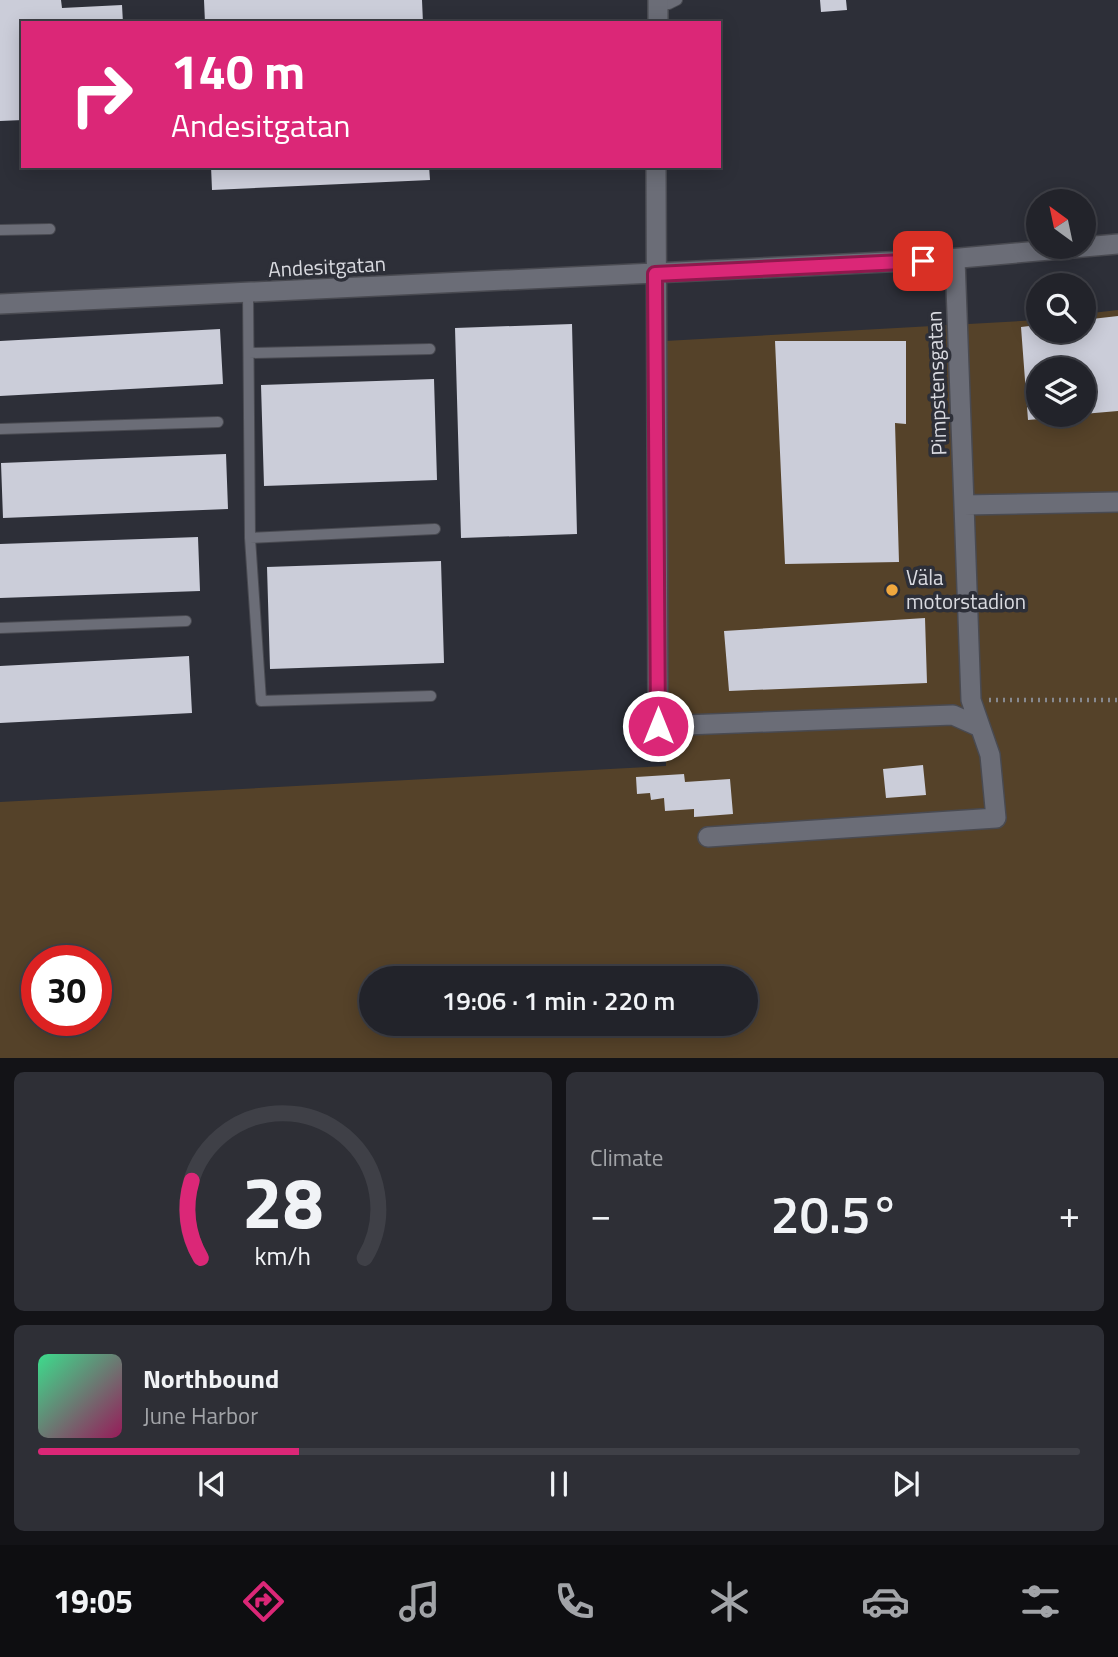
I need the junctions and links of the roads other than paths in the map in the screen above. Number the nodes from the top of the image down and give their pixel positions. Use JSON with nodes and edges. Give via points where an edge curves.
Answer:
{"nodes":[{"id":1,"x":656,"y":168,"type":"edge"},
{"id":2,"x":50,"y":229,"type":"dead end"},
{"id":3,"x":0,"y":230,"type":"edge"},
{"id":4,"x":1118,"y":244,"type":"edge"},
{"id":5,"x":955,"y":259,"type":"junction"},
{"id":6,"x":655,"y":274,"type":"junction"},
{"id":7,"x":248,"y":293,"type":"junction"},
{"id":8,"x":0,"y":304,"type":"edge"},
{"id":9,"x":430,"y":349,"type":"dead end"},
{"id":10,"x":249,"y":353,"type":"junction"},
{"id":11,"x":218,"y":422,"type":"dead end"},
{"id":12,"x":0,"y":429,"type":"edge"},
{"id":13,"x":1118,"y":502,"type":"edge"},
{"id":14,"x":964,"y":505,"type":"junction"},
{"id":15,"x":435,"y":529,"type":"dead end"},
{"id":16,"x":250,"y":538,"type":"junction"},
{"id":17,"x":186,"y":621,"type":"dead end"},
{"id":18,"x":0,"y":628,"type":"edge"},
{"id":19,"x":430,"y":696,"type":"dead end"},
{"id":20,"x":980,"y":727,"type":"junction"},
{"id":21,"x":708,"y":837,"type":"dead end"}],
"edges":[{"from":1,"to":6,"type":"street"},
{"from":2,"to":3,"type":"lane"},
{"from":4,"to":5,"type":"street","name":"Andesitgatan"},
{"from":5,"to":6,"type":"street","name":"Andesitgatan"},
{"from":5,"to":14,"type":"street","name":"Pimpstensgatan"},
{"from":6,"to":7,"type":"street","name":"Andesitgatan"},
{"from":6,"to":20,"type":"street","via":[[658,726],[953,715]]},
{"from":7,"to":8,"type":"street","name":"Andesitgatan"},
{"from":7,"to":10,"type":"lane"},
{"from":9,"to":10,"type":"lane"},
{"from":10,"to":16,"type":"lane"},
{"from":11,"to":12,"type":"lane"},
{"from":13,"to":14,"type":"street"},
{"from":14,"to":20,"type":"street","name":"Pimpstensgatan","via":[[971,700]]},
{"from":15,"to":16,"type":"lane"},
{"from":16,"to":19,"type":"lane","via":[[261,701]]},
{"from":17,"to":18,"type":"lane"},
{"from":20,"to":21,"type":"street","name":"Pimpstensgatan","via":[[990,755],[996,818]]}]}
